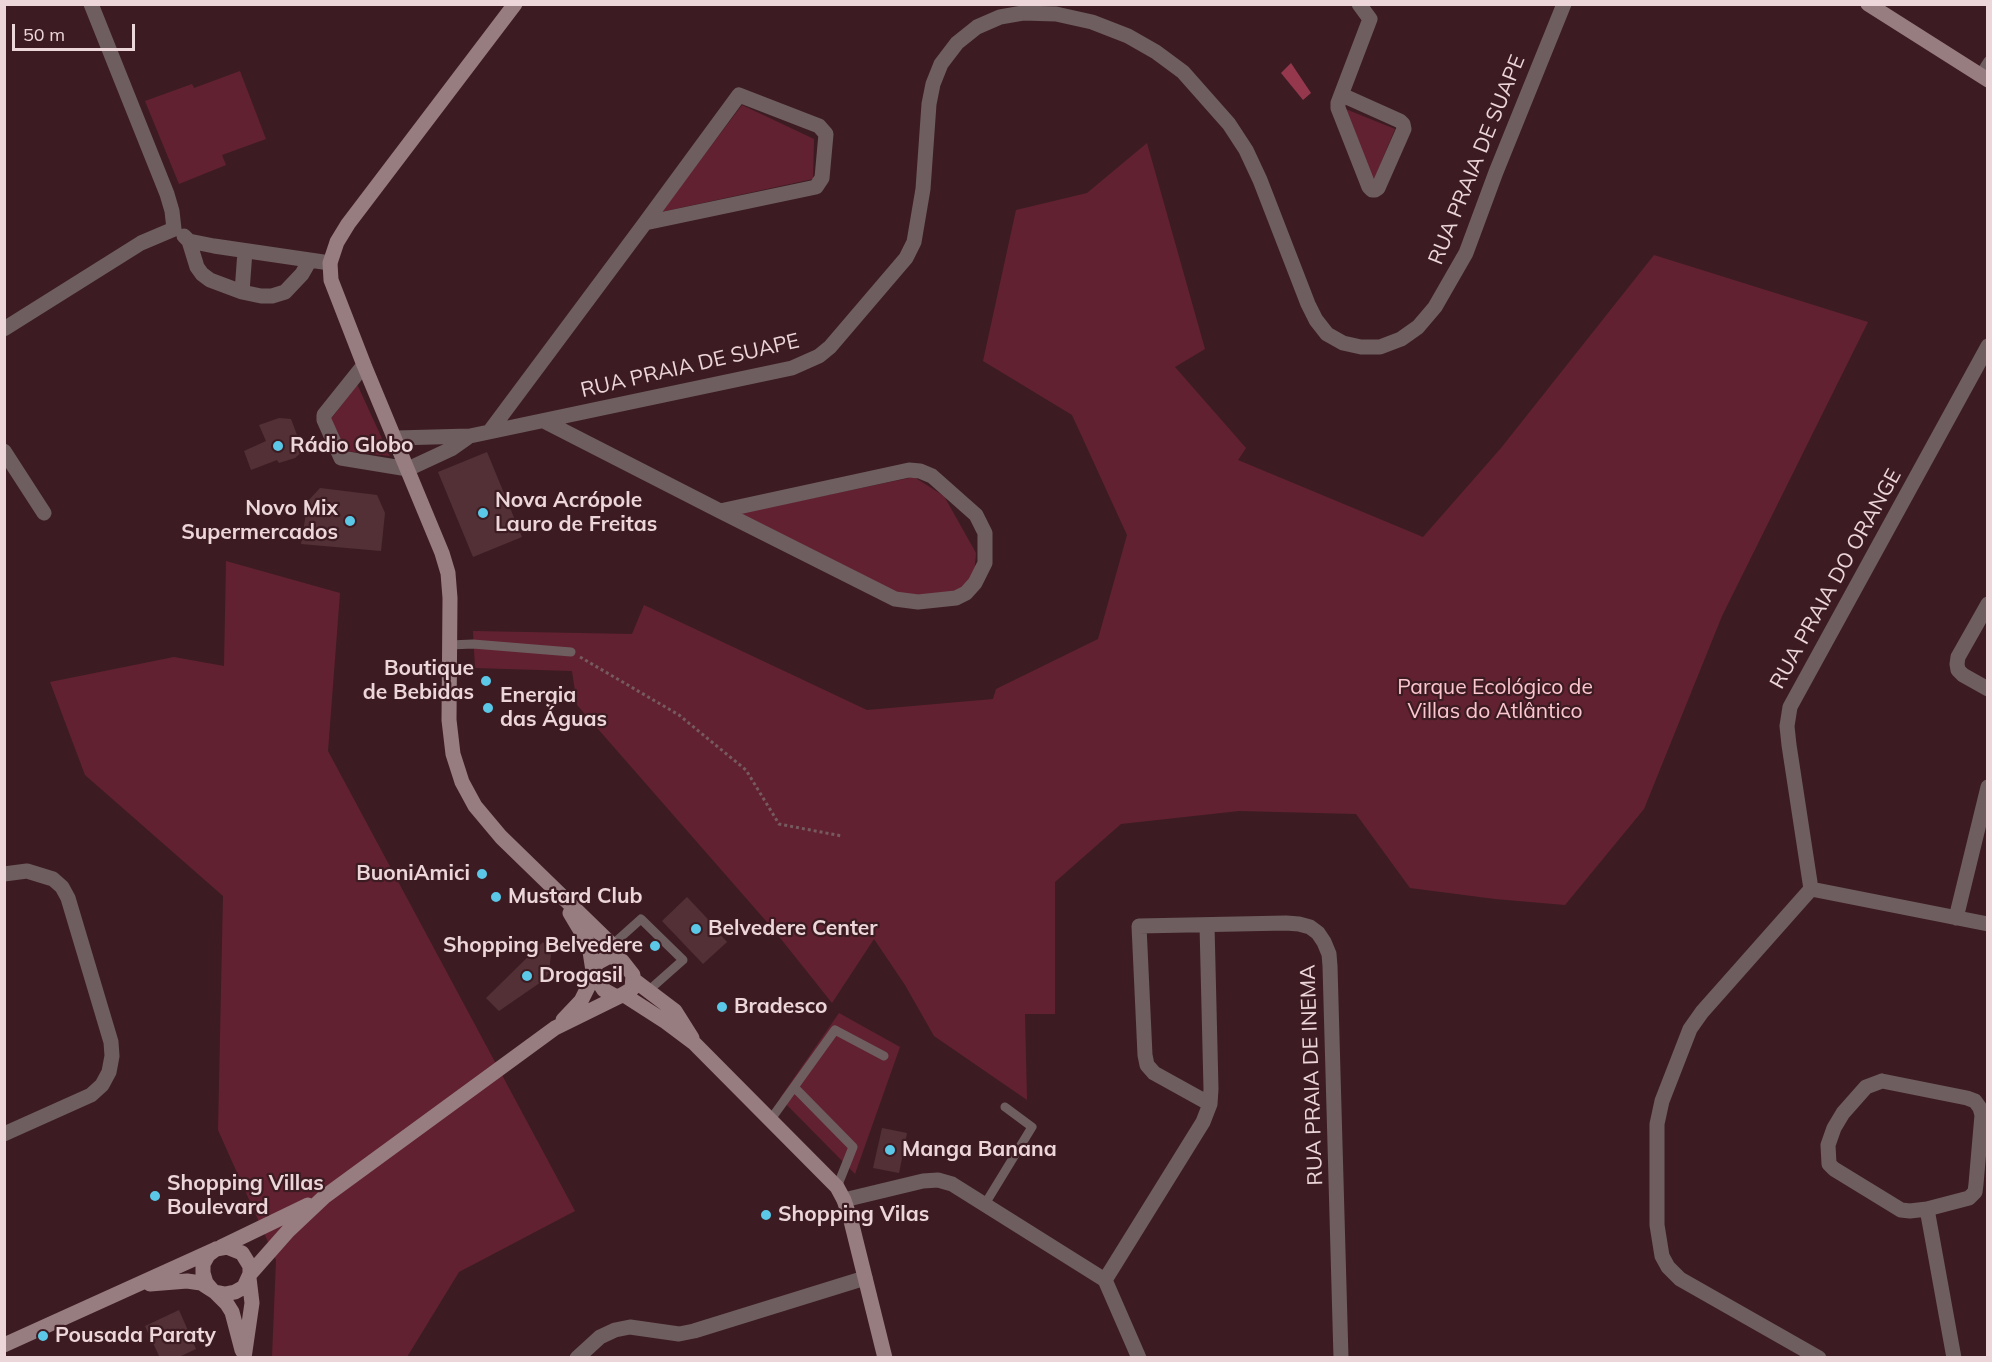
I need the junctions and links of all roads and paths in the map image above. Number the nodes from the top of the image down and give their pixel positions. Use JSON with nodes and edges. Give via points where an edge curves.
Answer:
{"nodes":[{"id":1,"x":91,"y":4,"type":"edge"},
{"id":2,"x":515,"y":4,"type":"edge"},
{"id":3,"x":1359,"y":4,"type":"edge"},
{"id":4,"x":1376,"y":4,"type":"edge"},
{"id":5,"x":1564,"y":4,"type":"edge"},
{"id":6,"x":1868,"y":4,"type":"edge"},
{"id":7,"x":1370,"y":19,"type":"junction"},
{"id":8,"x":1988,"y":61,"type":"edge"},
{"id":9,"x":1983,"y":78,"type":"edge"},
{"id":10,"x":1342,"y":95,"type":"junction"},
{"id":11,"x":645,"y":223,"type":"junction"},
{"id":12,"x":174,"y":229,"type":"junction"},
{"id":13,"x":189,"y":241,"type":"junction"},
{"id":14,"x":245,"y":251,"type":"junction"},
{"id":15,"x":310,"y":260,"type":"junction"},
{"id":16,"x":330,"y":263,"type":"junction"},
{"id":17,"x":242,"y":292,"type":"junction"},
{"id":18,"x":4,"y":329,"type":"edge"},
{"id":19,"x":1988,"y":346,"type":"edge"},
{"id":20,"x":364,"y":364,"type":"junction"},
{"id":21,"x":544,"y":420,"type":"junction"},
{"id":22,"x":490,"y":431,"type":"junction"},
{"id":23,"x":470,"y":436,"type":"junction"},
{"id":24,"x":396,"y":438,"type":"junction"},
{"id":25,"x":4,"y":451,"type":"edge"},
{"id":26,"x":408,"y":469,"type":"junction"},
{"id":27,"x":720,"y":511,"type":"junction"},
{"id":28,"x":44,"y":513,"type":"dead end"},
{"id":29,"x":1988,"y":604,"type":"edge"},
{"id":30,"x":450,"y":645,"type":"junction"},
{"id":31,"x":571,"y":652,"type":"joint"},
{"id":32,"x":1988,"y":689,"type":"edge"},
{"id":33,"x":1988,"y":788,"type":"edge"},
{"id":34,"x":842,"y":836,"type":"dead end"},
{"id":35,"x":4,"y":874,"type":"edge"},
{"id":36,"x":1811,"y":889,"type":"junction"},
{"id":37,"x":557,"y":893,"type":"junction"},
{"id":38,"x":1956,"y":918,"type":"junction"},
{"id":39,"x":1988,"y":924,"type":"edge"},
{"id":40,"x":1207,"y":925,"type":"junction"},
{"id":41,"x":613,"y":951,"type":"junction"},
{"id":42,"x":594,"y":973,"type":"junction"},
{"id":43,"x":634,"y":980,"type":"junction"},
{"id":44,"x":648,"y":991,"type":"junction"},
{"id":45,"x":622,"y":996,"type":"junction"},
{"id":46,"x":555,"y":1028,"type":"junction"},
{"id":47,"x":694,"y":1043,"type":"junction"},
{"id":48,"x":885,"y":1056,"type":"dead end"},
{"id":49,"x":794,"y":1088,"type":"junction"},
{"id":50,"x":1210,"y":1104,"type":"junction"},
{"id":51,"x":1005,"y":1107,"type":"dead end"},
{"id":52,"x":771,"y":1119,"type":"junction"},
{"id":53,"x":4,"y":1134,"type":"edge"},
{"id":54,"x":841,"y":1193,"type":"junction"},
{"id":55,"x":324,"y":1197,"type":"junction"},
{"id":56,"x":985,"y":1204,"type":"junction"},
{"id":57,"x":1927,"y":1209,"type":"junction"},
{"id":58,"x":218,"y":1249,"type":"junction"},
{"id":59,"x":249,"y":1276,"type":"junction"},
{"id":60,"x":865,"y":1278,"type":"junction"},
{"id":61,"x":1105,"y":1280,"type":"junction"},
{"id":62,"x":135,"y":1286,"type":"junction"},
{"id":63,"x":214,"y":1291,"type":"junction"},
{"id":64,"x":4,"y":1345,"type":"edge"},
{"id":65,"x":244,"y":1358,"type":"edge"},
{"id":66,"x":577,"y":1358,"type":"edge"},
{"id":67,"x":885,"y":1358,"type":"edge"},
{"id":68,"x":1139,"y":1358,"type":"edge"},
{"id":69,"x":1341,"y":1358,"type":"edge"},
{"id":70,"x":1819,"y":1358,"type":"edge"},
{"id":71,"x":1954,"y":1358,"type":"edge"}],
"edges":[{"from":1,"to":12,"type":"street","via":[[167,194]]},
{"from":2,"to":16,"type":"street","via":[[348,224]]},
{"from":3,"to":7,"type":"street"},
{"from":4,"to":7,"type":"street"},
{"from":5,"to":21,"type":"street","name":"RUA PRAIA DE SUAPE","via":[[1466,253],[1435,307],[1401,339],[1361,347],[1342,343],[1327,334],[1308,304],[1246,150],[1229,124],[1183,72],[1128,36],[1092,22],[1056,14],[1023,13],[977,27],[957,43],[941,64],[929,104],[923,189],[914,242],[906,258],[830,347],[792,368]]},
{"from":6,"to":9,"type":"street"},
{"from":7,"to":10,"type":"street"},
{"from":8,"to":9,"type":"lane"},
{"from":10,"to":10,"type":"street","via":[[1338,103],[1340,114],[1369,187],[1375,190],[1403,124]]},
{"from":11,"to":11,"type":"street","via":[[816,187],[822,178],[826,134],[819,126],[740,95]]},
{"from":11,"to":22,"type":"street"},
{"from":12,"to":13,"type":"street"},
{"from":12,"to":18,"type":"street","via":[[141,243]]},
{"from":13,"to":14,"type":"street"},
{"from":13,"to":17,"type":"street","via":[[202,274]]},
{"from":14,"to":15,"type":"street"},
{"from":14,"to":17,"type":"street"},
{"from":15,"to":16,"type":"street"},
{"from":15,"to":17,"type":"street","via":[[285,292],[261,296]]},
{"from":16,"to":20,"type":"street","via":[[334,288]]},
{"from":19,"to":36,"type":"street","name":"RUA PRAIA DO ORANGE","via":[[1790,707],[1789,745]]},
{"from":20,"to":24,"type":"street"},
{"from":20,"to":26,"type":"street","via":[[324,420],[341,458]]},
{"from":21,"to":22,"type":"street","name":"RUA PRAIA DE SUAPE"},
{"from":21,"to":27,"type":"street"},
{"from":22,"to":23,"type":"street","name":"RUA PRAIA DE SUAPE"},
{"from":23,"to":24,"type":"street","name":"RUA PRAIA DE SUAPE"},
{"from":23,"to":26,"type":"street","name":"RUA PRAIA DE SUAPE"},
{"from":24,"to":26,"type":"street"},
{"from":25,"to":28,"type":"street"},
{"from":26,"to":30,"type":"street","via":[[445,563]]},
{"from":27,"to":27,"type":"street","via":[[909,470],[920,471],[932,476],[976,515],[985,532],[985,563],[975,583],[956,598],[906,602]]},
{"from":29,"to":32,"type":"street","via":[[1957,664],[1963,675]]},
{"from":30,"to":31,"type":"lane"},
{"from":30,"to":37,"type":"street","via":[[449,720],[453,754],[462,782],[475,806],[501,837]]},
{"from":31,"to":34,"type":"path","via":[[679,715],[747,770],[779,824]]},
{"from":33,"to":38,"type":"street"},
{"from":35,"to":53,"type":"street","via":[[27,871],[62,886],[112,1056],[109,1072],[91,1095]]},
{"from":36,"to":38,"type":"street"},
{"from":36,"to":70,"type":"street","via":[[1690,1029],[1657,1124],[1657,1225],[1662,1256],[1680,1279]]},
{"from":37,"to":41,"type":"street"},
{"from":37,"to":42,"type":"street","via":[[589,945]]},
{"from":38,"to":39,"type":"street"},
{"from":40,"to":50,"type":"street"},
{"from":40,"to":50,"type":"street","name":"RUA PRAIA DE INEMA","via":[[1139,926],[1147,1065],[1154,1073]]},
{"from":40,"to":69,"type":"street","name":"RUA PRAIA DE INEMA","via":[[1299,924],[1318,933],[1329,954]]},
{"from":41,"to":42,"type":"street","via":[[600,960]]},
{"from":41,"to":43,"type":"street","via":[[627,965]]},
{"from":41,"to":44,"type":"lane","via":[[640,918],[683,960]]},
{"from":42,"to":45,"type":"street","via":[[604,990]]},
{"from":42,"to":46,"type":"street","via":[[581,1001]]},
{"from":43,"to":44,"type":"street"},
{"from":43,"to":45,"type":"street","via":[[632,989]]},
{"from":44,"to":47,"type":"street","via":[[675,1011]]},
{"from":45,"to":46,"type":"street"},
{"from":45,"to":47,"type":"street"},
{"from":46,"to":55,"type":"street"},
{"from":47,"to":52,"type":"street"},
{"from":48,"to":49,"type":"lane","via":[[835,1030]]},
{"from":49,"to":52,"type":"lane"},
{"from":49,"to":54,"type":"lane","via":[[853,1147]]},
{"from":50,"to":61,"type":"street","via":[[1203,1122]]},
{"from":51,"to":56,"type":"lane","via":[[1032,1127]]},
{"from":52,"to":54,"type":"street"},
{"from":54,"to":56,"type":"street","via":[[938,1180]]},
{"from":54,"to":60,"type":"street"},
{"from":55,"to":58,"type":"street"},
{"from":55,"to":59,"type":"street"},
{"from":56,"to":61,"type":"street"},
{"from":57,"to":57,"type":"street","via":[[1962,1202],[1975,1192],[1980,1108],[1967,1098],[1882,1081],[1873,1083],[1834,1128],[1828,1145],[1829,1164],[1901,1210]]},
{"from":57,"to":71,"type":"street"},
{"from":58,"to":59,"type":"street","via":[[235,1248],[242,1253],[250,1266]]},
{"from":58,"to":62,"type":"street"},
{"from":58,"to":63,"type":"street","via":[[203,1264],[206,1283]]},
{"from":59,"to":63,"type":"street","via":[[244,1287],[235,1293]]},
{"from":59,"to":65,"type":"street","via":[[252,1304]]},
{"from":60,"to":66,"type":"street","via":[[694,1331],[679,1334],[615,1330],[600,1337]]},
{"from":60,"to":67,"type":"street"},
{"from":61,"to":68,"type":"street"},
{"from":62,"to":63,"type":"street","via":[[187,1281]]},
{"from":62,"to":64,"type":"street"},
{"from":63,"to":65,"type":"street","via":[[232,1312]]}]}
